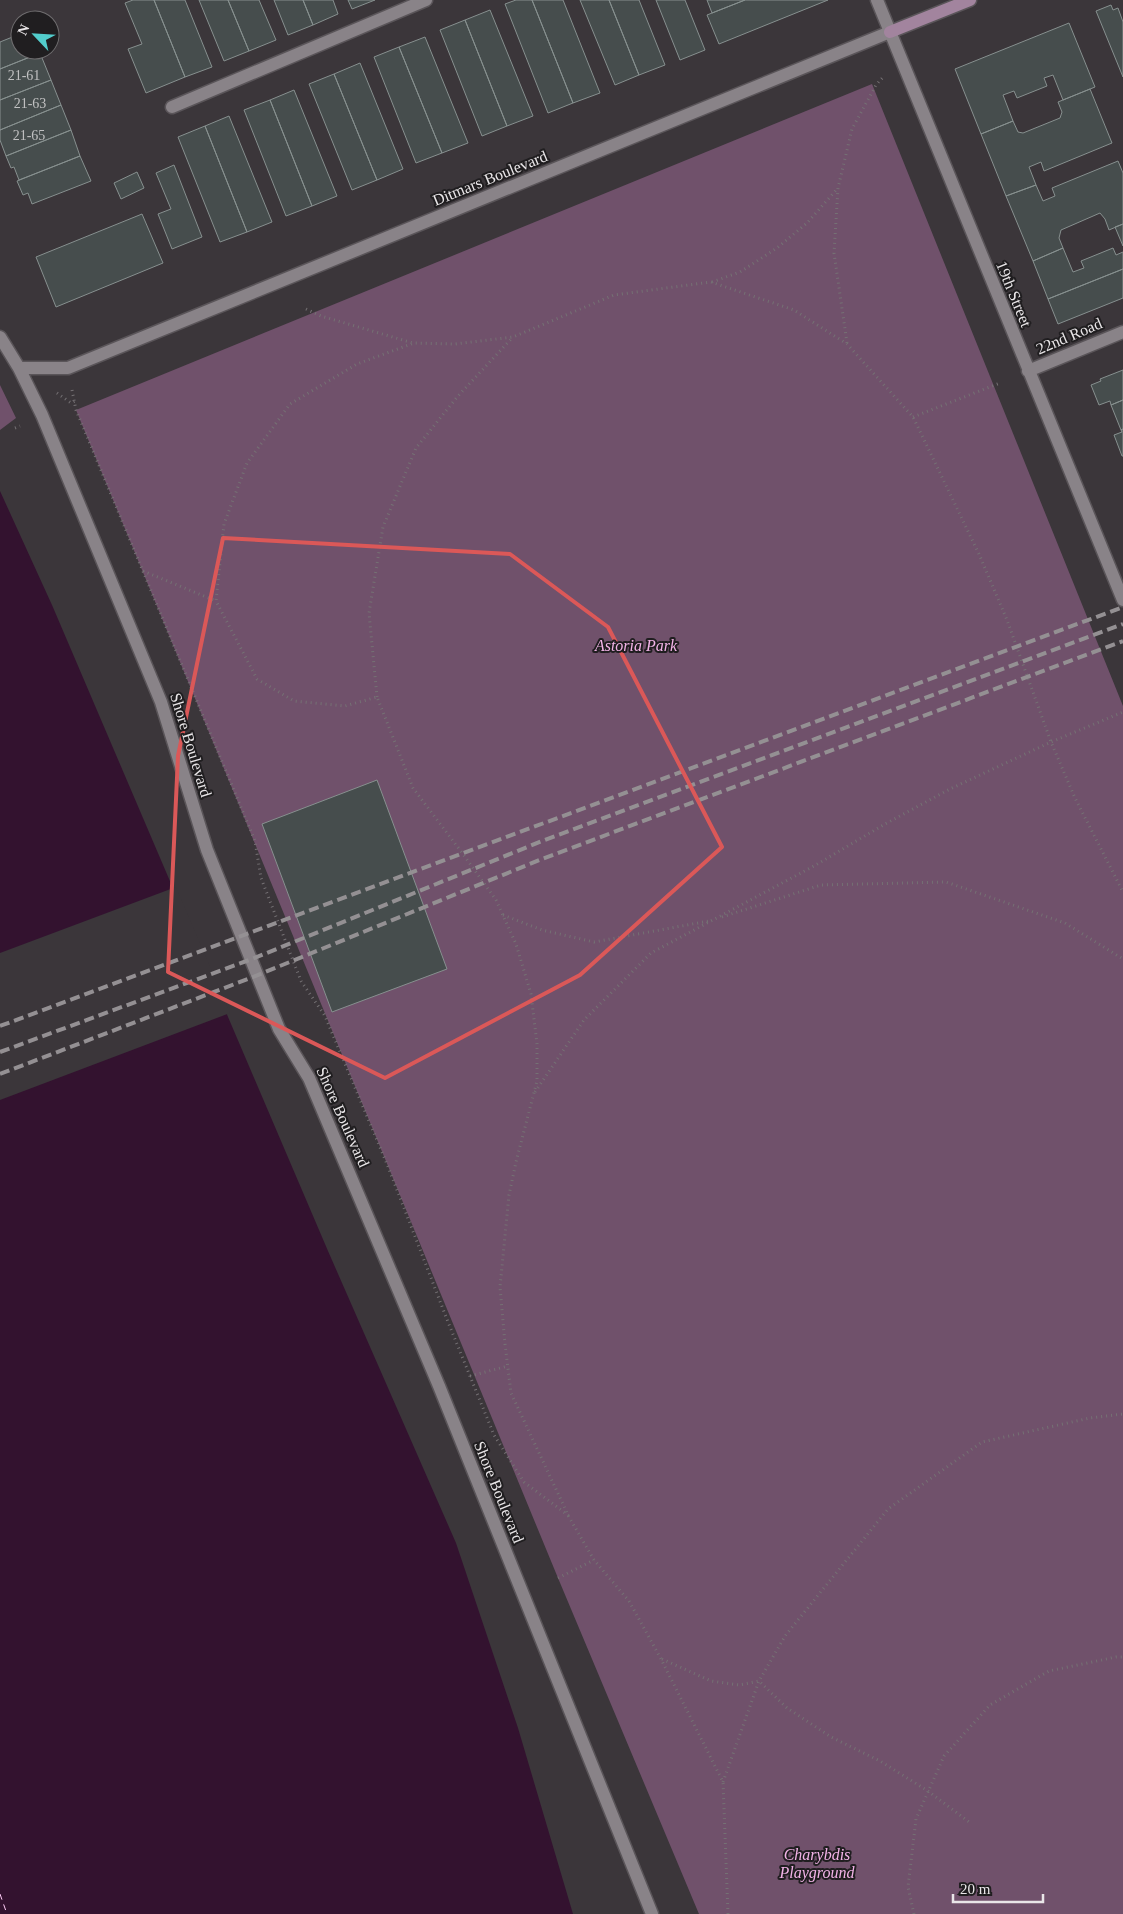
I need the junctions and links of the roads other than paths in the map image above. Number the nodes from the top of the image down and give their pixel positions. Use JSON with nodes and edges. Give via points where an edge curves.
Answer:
{"nodes":[{"id":1,"x":426,"y":0,"type":"edge"},
{"id":2,"x":877,"y":0,"type":"edge"},
{"id":3,"x":970,"y":0,"type":"edge"},
{"id":4,"x":890,"y":32,"type":"junction"},
{"id":5,"x":172,"y":107,"type":"dead end"},
{"id":6,"x":1123,"y":332,"type":"edge"},
{"id":7,"x":0,"y":337,"type":"edge"},
{"id":8,"x":19,"y":368,"type":"junction"},
{"id":9,"x":1028,"y":371,"type":"junction"},
{"id":10,"x":1123,"y":600,"type":"edge"},
{"id":11,"x":652,"y":1914,"type":"edge"}],
"edges":[{"from":1,"to":5,"type":"street"},
{"from":2,"to":4,"type":"street","name":"19th Street"},
{"from":3,"to":4,"type":"street","name":"Ditmars Boulevard"},
{"from":4,"to":8,"type":"street","name":"Ditmars Boulevard","via":[[68,368]]},
{"from":4,"to":9,"type":"street","name":"19th Street"},
{"from":6,"to":9,"type":"street","name":"22nd Road"},
{"from":7,"to":8,"type":"street","name":"Shore Boulevard"},
{"from":8,"to":11,"type":"street","name":"Shore Boulevard","via":[[42,415],[162,702],[207,850],[279,1029],[310,1078],[439,1386]]},
{"from":9,"to":10,"type":"street","name":"19th Street"}]}
